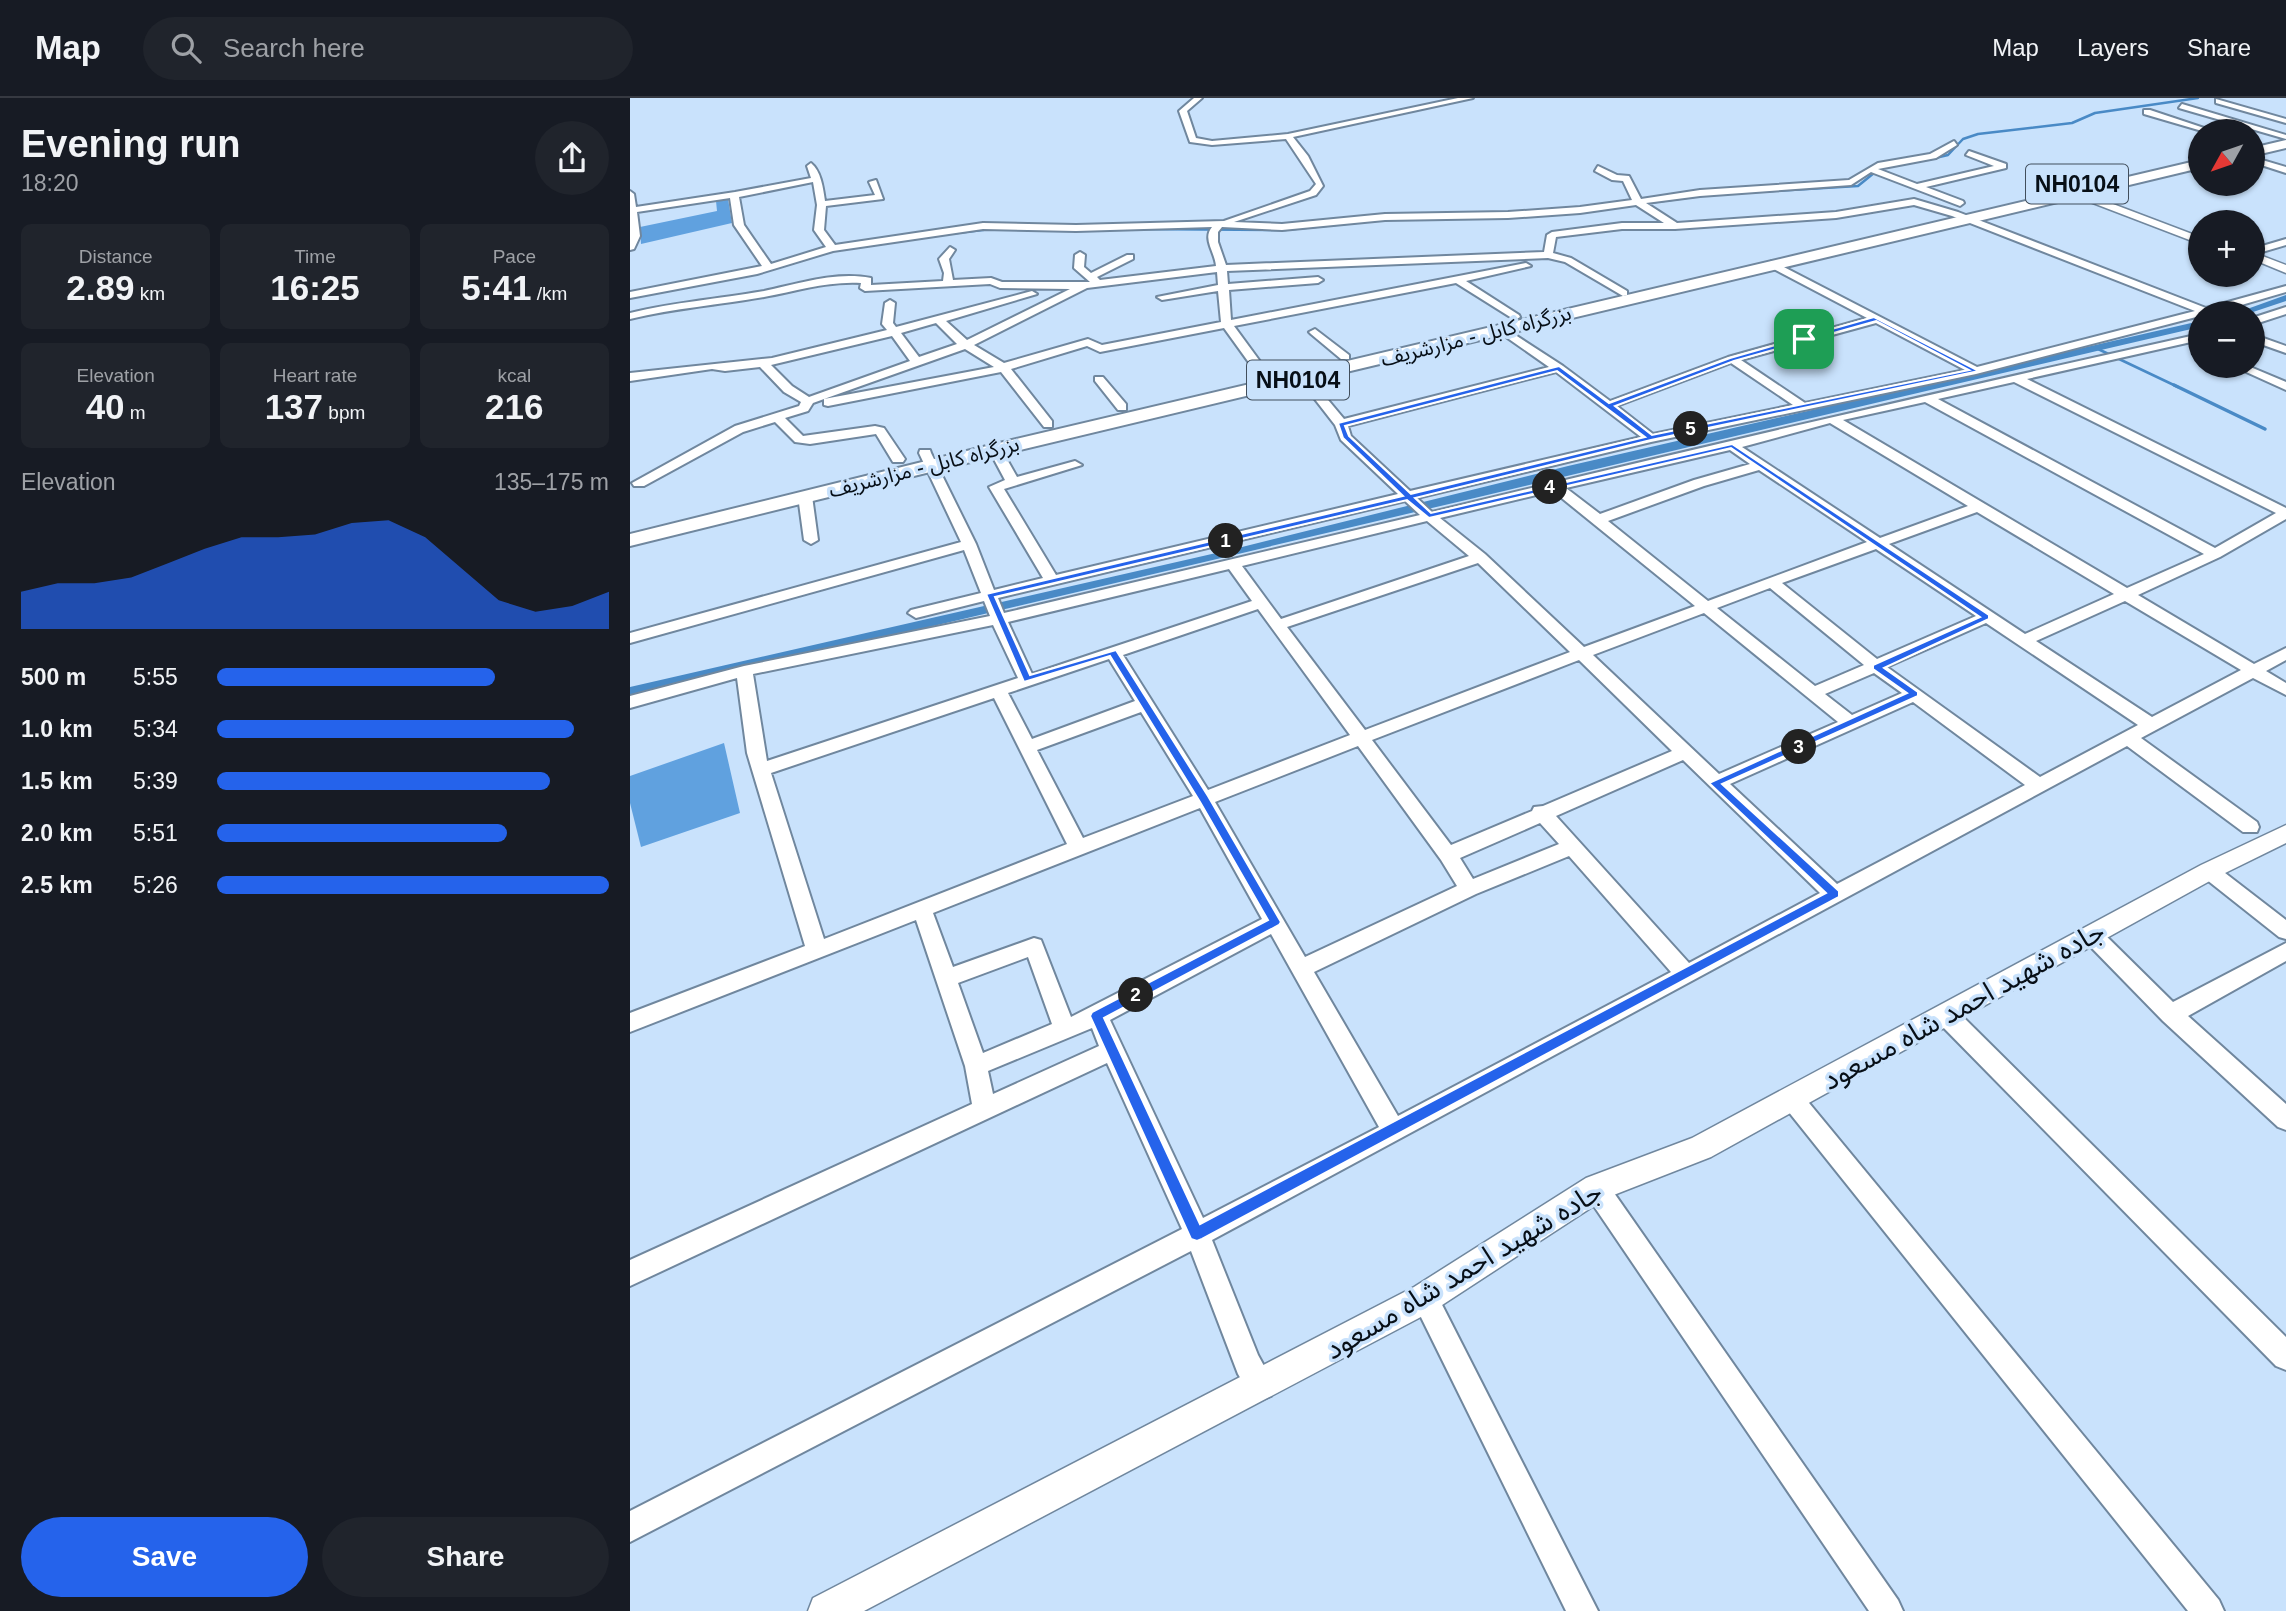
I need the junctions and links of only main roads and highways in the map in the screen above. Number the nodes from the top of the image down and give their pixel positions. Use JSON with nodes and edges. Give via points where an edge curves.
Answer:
{"nodes":[{"id":1,"x":2285,"y":139,"type":"edge"},
{"id":2,"x":2265,"y":143,"type":"edge"},
{"id":3,"x":2265,"y":147,"type":"edge"},
{"id":4,"x":2188,"y":159,"type":"edge"},
{"id":5,"x":2188,"y":167,"type":"edge"},
{"id":6,"x":2080,"y":192,"type":"junction"},
{"id":7,"x":1972,"y":215,"type":"junction"},
{"id":8,"x":2188,"y":231,"type":"edge"},
{"id":9,"x":2188,"y":236,"type":"edge"},
{"id":10,"x":2265,"y":259,"type":"edge"},
{"id":11,"x":2265,"y":266,"type":"edge"},
{"id":12,"x":2286,"y":269,"type":"edge"},
{"id":13,"x":2286,"y":275,"type":"edge"},
{"id":14,"x":1509,"y":324,"type":"junction"},
{"id":15,"x":1269,"y":381,"type":"junction"},
{"id":16,"x":927,"y":459,"type":"junction"},
{"id":17,"x":630,"y":527,"type":"edge"},
{"id":18,"x":630,"y":540,"type":"edge"},
{"id":19,"x":2286,"y":833,"type":"edge"},
{"id":20,"x":826,"y":1611,"type":"edge"}],
"edges":[{"from":1,"to":2,"type":"highway"},
{"from":1,"to":3,"type":"highway"},
{"from":4,"to":7,"type":"highway","name":"بزرگراه کابل - مزارشریف","number":"NH0104"},
{"from":5,"to":6,"type":"highway","name":"بزرگراه کابل - مزارشریف","number":"NH0104"},
{"from":6,"to":7,"type":"highway","name":"بزرگراه کابل - مزارشریف","number":"NH0104"},
{"from":6,"to":8,"type":"main road"},
{"from":6,"to":9,"type":"main road"},
{"from":7,"to":14,"type":"highway","name":"بزرگراه کابل - مزارشریف","number":"NH0104"},
{"from":7,"to":14,"type":"highway","name":"بزرگراه کابل - مزارشریف","number":"NH0104","via":[[1623,293]]},
{"from":10,"to":12,"type":"main road"},
{"from":11,"to":13,"type":"main road"},
{"from":14,"to":15,"type":"highway","name":"بزرگراه کابل - مزارشریف","number":"NH0104","via":[[1345,357]]},
{"from":14,"to":15,"type":"highway","name":"بزرگراه کابل - مزارشریف","number":"NH0104","via":[[1304,378]]},
{"from":15,"to":16,"type":"highway","name":"بزرگراه کابل - مزارشریف","number":"NH0104","via":[[995,450]]},
{"from":15,"to":16,"type":"highway","name":"بزرگراه کابل - مزارشریف","number":"NH0104","via":[[1122,407]]},
{"from":16,"to":17,"type":"highway","name":"بزرگراه کابل - مزارشریف","number":"NH0104","via":[[898,459]]},
{"from":16,"to":18,"type":"highway","name":"بزرگراه کابل - مزارشریف","number":"NH0104","via":[[805,496]]},
{"from":19,"to":20,"type":"main road","name":"جاده شهيد احمد شاه مسعود","via":[[1701,1149],[1596,1188],[1425,1298]]}]}
